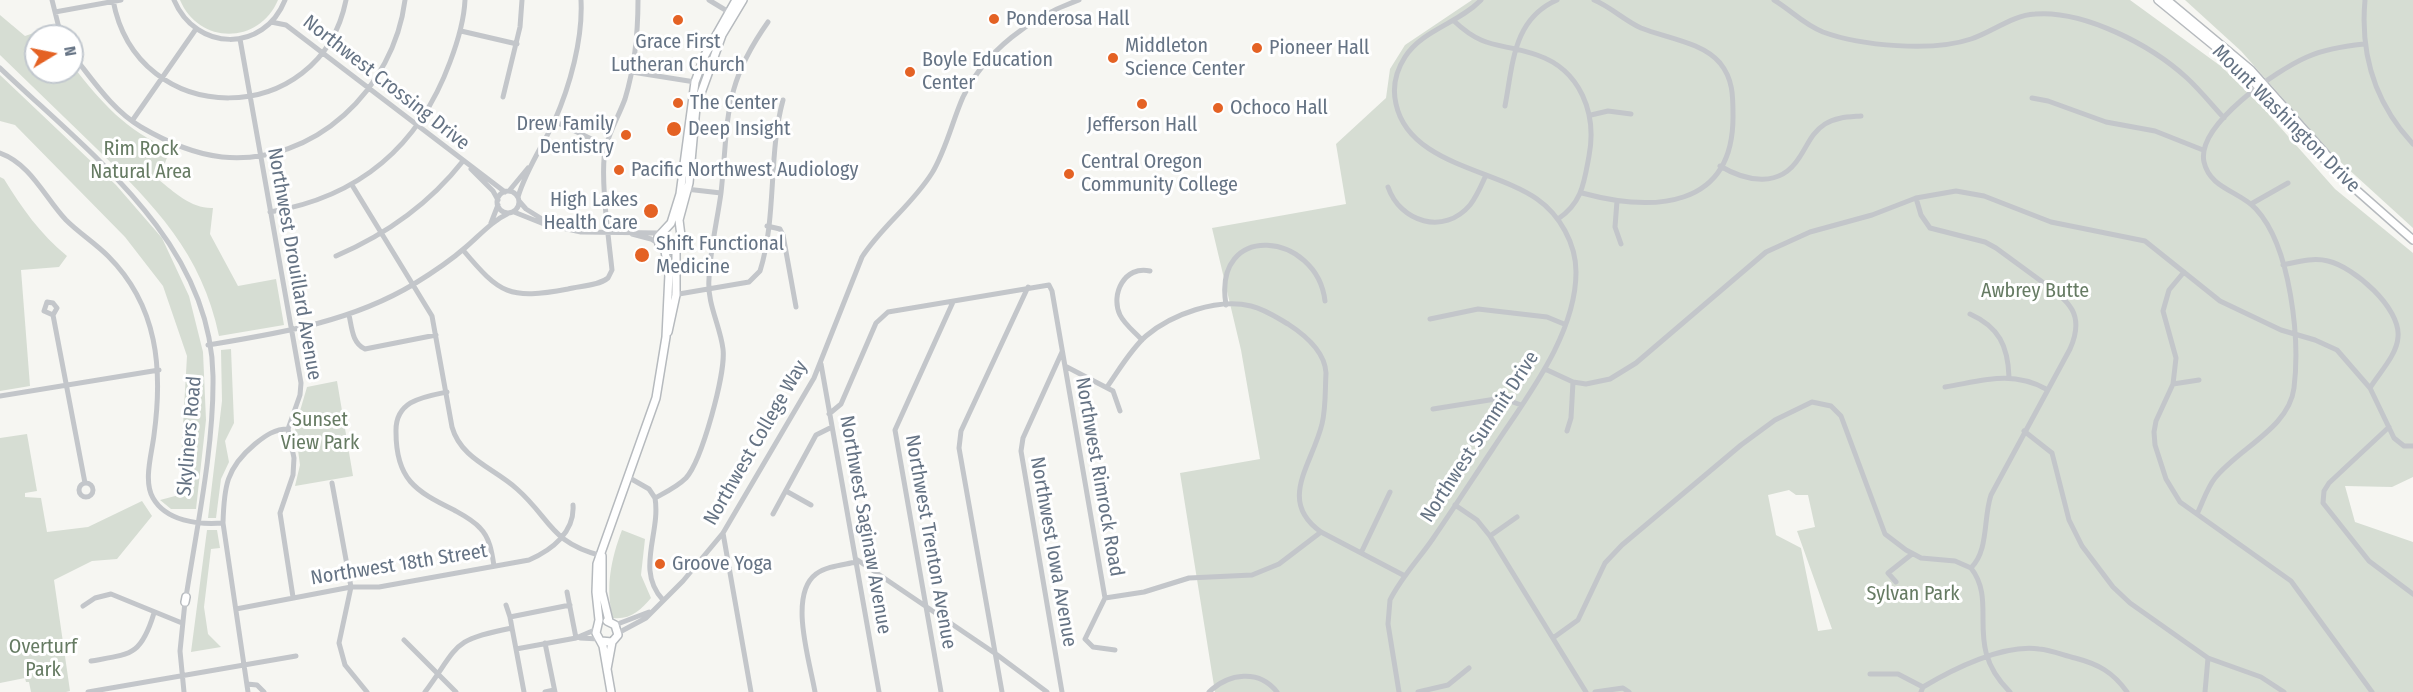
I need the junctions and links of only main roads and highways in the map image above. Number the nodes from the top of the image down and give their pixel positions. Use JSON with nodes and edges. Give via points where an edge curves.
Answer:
{"nodes":[{"id":1,"x":736,"y":0,"type":"edge"},
{"id":2,"x":743,"y":0,"type":"edge"},
{"id":3,"x":2158,"y":0,"type":"edge"},
{"id":4,"x":2167,"y":0,"type":"edge"},
{"id":5,"x":730,"y":13,"type":"junction"},
{"id":6,"x":2261,"y":86,"type":"junction"},
{"id":7,"x":685,"y":188,"type":"junction"},
{"id":8,"x":667,"y":227,"type":"junction"},
{"id":9,"x":679,"y":230,"type":"junction"},
{"id":10,"x":2413,"y":234,"type":"edge"},
{"id":11,"x":2413,"y":240,"type":"edge"},
{"id":12,"x":676,"y":250,"type":"junction"},
{"id":13,"x":665,"y":251,"type":"junction"},
{"id":14,"x":672,"y":295,"type":"junction"},
{"id":15,"x":602,"y":556,"type":"junction"},
{"id":16,"x":612,"y":623,"type":"junction"},
{"id":17,"x":598,"y":627,"type":"junction"},
{"id":18,"x":600,"y":640,"type":"junction"},
{"id":19,"x":612,"y":642,"type":"junction"},
{"id":20,"x":607,"y":669,"type":"junction"},
{"id":21,"x":611,"y":692,"type":"edge"}],
"edges":[{"from":1,"to":5,"type":"main road"},
{"from":2,"to":5,"type":"main road"},
{"from":3,"to":6,"type":"main road","name":"Mount Washington Drive"},
{"from":4,"to":6,"type":"main road","name":"Mount Washington Drive","via":[[2240,60]]},
{"from":5,"to":7,"type":"main road","via":[[696,107]]},
{"from":5,"to":7,"type":"main road","via":[[705,55],[695,82]]},
{"from":6,"to":10,"type":"main road","name":"Mount Washington Drive","via":[[2341,171]]},
{"from":6,"to":11,"type":"main road","name":"Mount Washington Drive","via":[[2336,172]]},
{"from":7,"to":8,"type":"main road"},
{"from":7,"to":9,"type":"main road"},
{"from":8,"to":9,"type":"main road"},
{"from":8,"to":13,"type":"main road","via":[[660,233],[659,244]]},
{"from":9,"to":12,"type":"main road","via":[[683,240]]},
{"from":12,"to":13,"type":"main road"},
{"from":12,"to":14,"type":"main road"},
{"from":13,"to":14,"type":"main road"},
{"from":14,"to":15,"type":"main road","via":[[656,398]]},
{"from":15,"to":16,"type":"main road","via":[[602,592]]},
{"from":15,"to":17,"type":"main road","via":[[596,578]]},
{"from":16,"to":17,"type":"main road"},
{"from":16,"to":19,"type":"main road","via":[[618,633]]},
{"from":17,"to":18,"type":"main road"},
{"from":18,"to":19,"type":"main road"},
{"from":18,"to":20,"type":"main road"},
{"from":19,"to":20,"type":"main road"},
{"from":20,"to":21,"type":"main road"}]}
